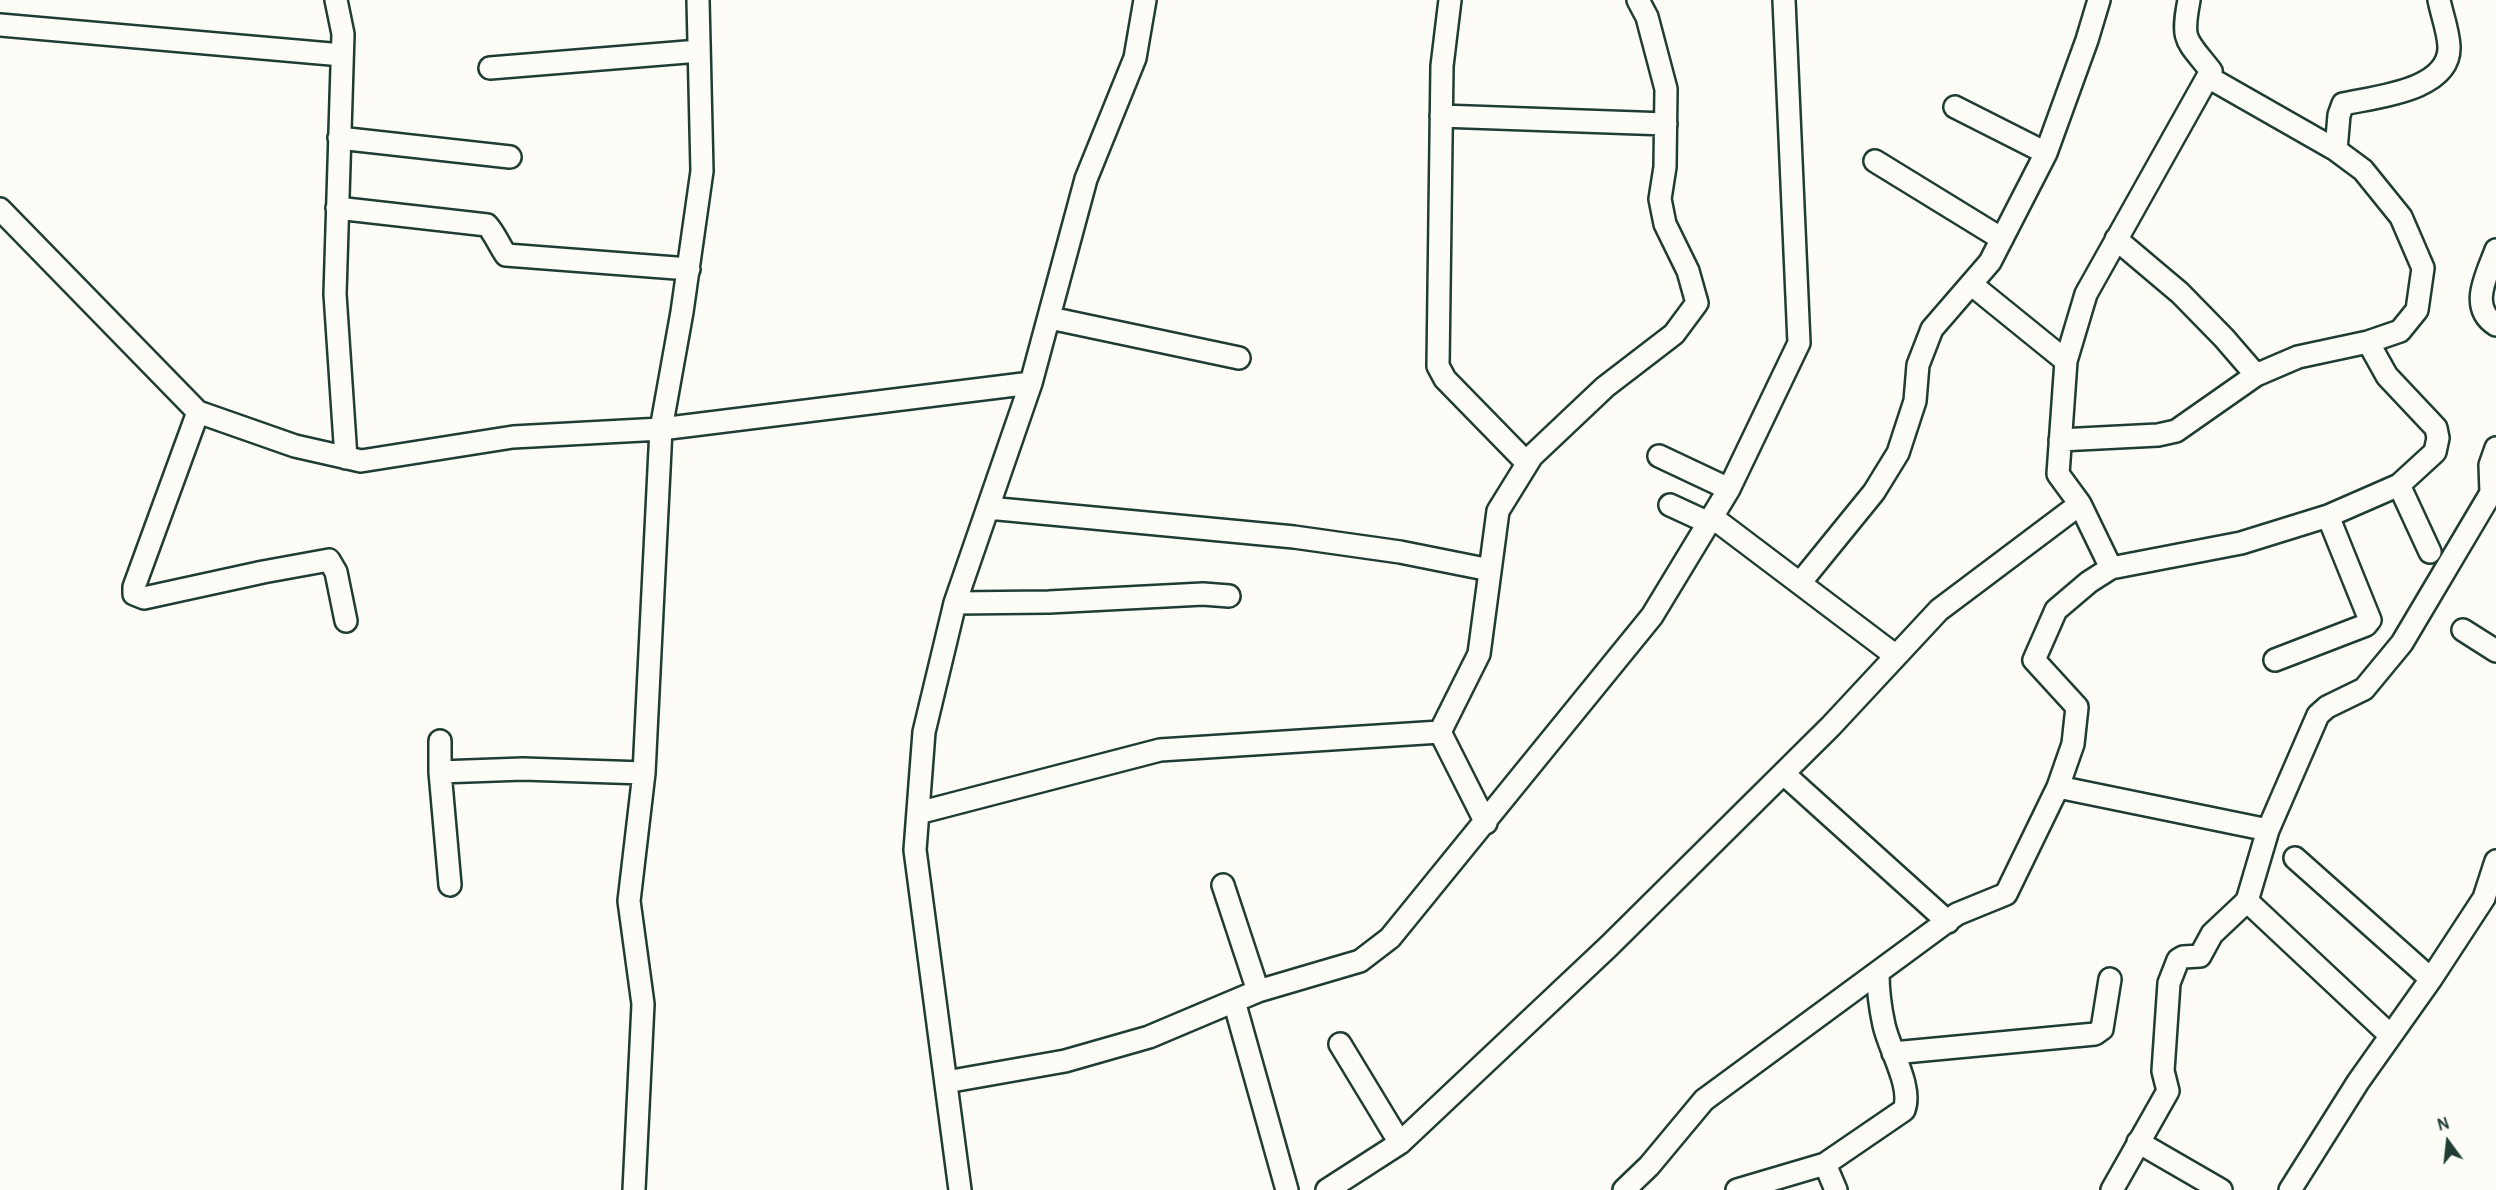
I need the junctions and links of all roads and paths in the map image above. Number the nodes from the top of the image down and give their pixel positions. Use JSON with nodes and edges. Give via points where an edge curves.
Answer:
{"nodes":[{"id":1,"x":336,"y":0,"type":"edge"},
{"id":2,"x":698,"y":0,"type":"edge"},
{"id":3,"x":1145,"y":0,"type":"edge"},
{"id":4,"x":1450,"y":0,"type":"edge"},
{"id":5,"x":1638,"y":0,"type":"edge"},
{"id":6,"x":1784,"y":0,"type":"edge"},
{"id":7,"x":2098,"y":0,"type":"edge"},
{"id":8,"x":2189,"y":0,"type":"edge"},
{"id":9,"x":2439,"y":0,"type":"edge"},
{"id":10,"x":0,"y":25,"type":"edge"},
{"id":11,"x":699,"y":51,"type":"junction"},
{"id":12,"x":342,"y":55,"type":"junction"},
{"id":13,"x":490,"y":68,"type":"dead end"},
{"id":14,"x":2208,"y":77,"type":"junction"},
{"id":15,"x":1955,"y":107,"type":"dead end"},
{"id":16,"x":1441,"y":116,"type":"junction"},
{"id":17,"x":1666,"y":124,"type":"junction"},
{"id":18,"x":339,"y":138,"type":"junction"},
{"id":19,"x":2336,"y":150,"type":"junction"},
{"id":20,"x":2046,"y":153,"type":"junction"},
{"id":21,"x":510,"y":157,"type":"dead end"},
{"id":22,"x":1875,"y":161,"type":"dead end"},
{"id":23,"x":338,"y":208,"type":"junction"},
{"id":24,"x":0,"y":209,"type":"edge"},
{"id":25,"x":2002,"y":239,"type":"junction"},
{"id":26,"x":2116,"y":239,"type":"junction"},
{"id":27,"x":2496,"y":250,"type":"edge"},
{"id":28,"x":688,"y":269,"type":"junction"},
{"id":29,"x":1971,"y":284,"type":"junction"},
{"id":30,"x":1050,"y":318,"type":"junction"},
{"id":31,"x":2496,"y":325,"type":"edge"},
{"id":32,"x":2368,"y":342,"type":"junction"},
{"id":33,"x":1239,"y":358,"type":"dead end"},
{"id":34,"x":2066,"y":361,"type":"junction"},
{"id":35,"x":2256,"y":375,"type":"junction"},
{"id":36,"x":1031,"y":383,"type":"junction"},
{"id":37,"x":198,"y":412,"type":"junction"},
{"id":38,"x":661,"y":429,"type":"junction"},
{"id":39,"x":2060,"y":440,"type":"junction"},
{"id":40,"x":2496,"y":448,"type":"edge"},
{"id":41,"x":1659,"y":456,"type":"dead end"},
{"id":42,"x":346,"y":458,"type":"junction"},
{"id":43,"x":1527,"y":463,"type":"junction"},
{"id":44,"x":2399,"y":484,"type":"junction"},
{"id":45,"x":1729,"y":489,"type":"junction"},
{"id":46,"x":2080,"y":504,"type":"junction"},
{"id":47,"x":1671,"y":505,"type":"dead end"},
{"id":48,"x":988,"y":508,"type":"junction"},
{"id":49,"x":2328,"y":516,"type":"junction"},
{"id":50,"x":1711,"y":520,"type":"junction"},
{"id":51,"x":2430,"y":552,"type":"dead end"},
{"id":52,"x":2111,"y":568,"type":"junction"},
{"id":53,"x":1490,"y":570,"type":"junction"},
{"id":54,"x":1800,"y":583,"type":"junction"},
{"id":55,"x":1229,"y":596,"type":"dead end"},
{"id":56,"x":955,"y":603,"type":"junction"},
{"id":57,"x":346,"y":621,"type":"dead end"},
{"id":58,"x":2463,"y":630,"type":"dead end"},
{"id":59,"x":2496,"y":651,"type":"edge"},
{"id":60,"x":1896,"y":656,"type":"junction"},
{"id":61,"x":2276,"y":660,"type":"dead end"},
{"id":62,"x":1440,"y":732,"type":"junction"},
{"id":63,"x":440,"y":741,"type":"dead end"},
{"id":64,"x":440,"y":772,"type":"junction"},
{"id":65,"x":644,"y":773,"type":"junction"},
{"id":66,"x":1784,"y":774,"type":"junction"},
{"id":67,"x":2058,"y":787,"type":"junction"},
{"id":68,"x":918,"y":813,"type":"junction"},
{"id":69,"x":1486,"y":823,"type":"junction"},
{"id":70,"x":2268,"y":830,"type":"junction"},
{"id":71,"x":2295,"y":858,"type":"dead end"},
{"id":72,"x":2496,"y":861,"type":"edge"},
{"id":73,"x":450,"y":885,"type":"dead end"},
{"id":74,"x":1223,"y":885,"type":"dead end"},
{"id":75,"x":2247,"y":901,"type":"junction"},
{"id":76,"x":1948,"y":922,"type":"junction"},
{"id":77,"x":1878,"y":973,"type":"junction"},
{"id":78,"x":2110,"y":979,"type":"dead end"},
{"id":79,"x":2431,"y":979,"type":"junction"},
{"id":80,"x":1258,"y":992,"type":"junction"},
{"id":81,"x":1234,"y":1001,"type":"junction"},
{"id":82,"x":2390,"y":1035,"type":"junction"},
{"id":83,"x":1340,"y":1044,"type":"dead end"},
{"id":84,"x":1893,"y":1053,"type":"junction"},
{"id":85,"x":946,"y":1082,"type":"junction"},
{"id":86,"x":2138,"y":1142,"type":"junction"},
{"id":87,"x":1400,"y":1143,"type":"junction"},
{"id":88,"x":1825,"y":1164,"type":"junction"},
{"id":89,"x":634,"y":1190,"type":"edge"},
{"id":90,"x":960,"y":1190,"type":"edge"},
{"id":91,"x":1287,"y":1190,"type":"edge"},
{"id":92,"x":1327,"y":1190,"type":"edge"},
{"id":93,"x":1624,"y":1190,"type":"edge"},
{"id":94,"x":1737,"y":1190,"type":"edge"},
{"id":95,"x":1836,"y":1190,"type":"edge"},
{"id":96,"x":2112,"y":1190,"type":"edge"},
{"id":97,"x":2221,"y":1190,"type":"edge"},
{"id":98,"x":2290,"y":1190,"type":"edge"}],
"edges":[{"from":1,"to":12,"type":"street","via":[[343,34]]},
{"from":2,"to":11,"type":"street"},
{"from":3,"to":30,"type":"street","via":[[1135,58],[1086,179]]},
{"from":4,"to":16,"type":"street"},
{"from":5,"to":17,"type":"street","via":[[1647,17],[1666,89]]},
{"from":6,"to":45,"type":"street","via":[[1799,343]]},
{"from":7,"to":20,"type":"street"},
{"from":8,"to":14,"type":"street","via":[[2184,33],[2188,44],[2211,71]]},
{"from":9,"to":19,"type":"street","via":[[2449,48],[2444,65],[2408,91],[2343,105],[2338,115]]},
{"from":10,"to":12,"type":"street"},
{"from":11,"to":13,"type":"street"},
{"from":11,"to":28,"type":"street","via":[[702,171]]},
{"from":12,"to":18,"type":"street"},
{"from":14,"to":19,"type":"street"},
{"from":14,"to":26,"type":"street"},
{"from":15,"to":20,"type":"street"},
{"from":16,"to":17,"type":"street"},
{"from":16,"to":43,"type":"street","via":[[1438,366],[1445,379]]},
{"from":17,"to":43,"type":"street","via":[[1660,199],[1665,224],[1688,271],[1697,303],[1674,334],[1605,387]]},
{"from":18,"to":21,"type":"street"},
{"from":18,"to":23,"type":"street"},
{"from":19,"to":32,"type":"street","via":[[2363,170],[2401,217],[2423,268],[2417,310],[2400,332]]},
{"from":20,"to":25,"type":"street"},
{"from":22,"to":25,"type":"street"},
{"from":23,"to":28,"type":"street","via":[[487,225],[506,255]]},
{"from":23,"to":42,"type":"street","via":[[335,294]]},
{"from":24,"to":37,"type":"street"},
{"from":25,"to":29,"type":"street","via":[[1990,262]]},
{"from":26,"to":34,"type":"street","via":[[2086,294]]},
{"from":26,"to":35,"type":"street","via":[[2180,293]]},
{"from":27,"to":31,"type":"street","via":[[2480,300],[2483,313]]},
{"from":28,"to":38,"type":"street"},
{"from":29,"to":34,"type":"street"},
{"from":29,"to":54,"type":"street","via":[[1932,329],[1918,365],[1916,401],[1898,453],[1874,492]]},
{"from":30,"to":33,"type":"street"},
{"from":30,"to":36,"type":"street"},
{"from":32,"to":35,"type":"street","via":[[2298,357]]},
{"from":32,"to":44,"type":"street","via":[[2387,376],[2436,428],[2435,452]]},
{"from":34,"to":39,"type":"street"},
{"from":35,"to":39,"type":"street","via":[[2176,431]]},
{"from":36,"to":38,"type":"street"},
{"from":36,"to":48,"type":"street"},
{"from":37,"to":42,"type":"street","via":[[295,446]]},
{"from":37,"to":57,"type":"street","via":[[134,594],[144,598],[329,560],[336,572]]},
{"from":38,"to":42,"type":"street","via":[[513,437],[362,461]]},
{"from":38,"to":65,"type":"street"},
{"from":39,"to":46,"type":"street","via":[[2058,474]]},
{"from":40,"to":70,"type":"street","via":[[2490,465],[2491,493],[2402,643],[2364,689],[2318,715]]},
{"from":41,"to":45,"type":"street"},
{"from":43,"to":53,"type":"street","via":[[1498,511]]},
{"from":44,"to":49,"type":"street"},
{"from":44,"to":51,"type":"street"},
{"from":45,"to":50,"type":"street"},
{"from":46,"to":52,"type":"street"},
{"from":46,"to":60,"type":"street","via":[[1940,610]]},
{"from":47,"to":50,"type":"street"},
{"from":48,"to":53,"type":"street","via":[[1294,537]]},
{"from":48,"to":56,"type":"street"},
{"from":49,"to":52,"type":"street","via":[[2241,543]]},
{"from":49,"to":61,"type":"street","via":[[2370,620],[2366,625]]},
{"from":50,"to":54,"type":"street"},
{"from":50,"to":69,"type":"street","via":[[1652,616]]},
{"from":52,"to":67,"type":"street","via":[[2056,610],[2034,660],[2077,707],[2073,744]]},
{"from":53,"to":62,"type":"street","via":[[1479,654]]},
{"from":54,"to":60,"type":"street"},
{"from":55,"to":56,"type":"street"},
{"from":56,"to":68,"type":"street","via":[[924,732]]},
{"from":58,"to":59,"type":"street"},
{"from":60,"to":66,"type":"street"},
{"from":62,"to":68,"type":"street","via":[[1160,750]]},
{"from":62,"to":69,"type":"street"},
{"from":63,"to":64,"type":"street"},
{"from":64,"to":65,"type":"street","via":[[522,769]]},
{"from":64,"to":73,"type":"street"},
{"from":65,"to":89,"type":"street","via":[[629,901],[644,1004]]},
{"from":66,"to":76,"type":"street"},
{"from":66,"to":87,"type":"street"},
{"from":67,"to":70,"type":"street"},
{"from":67,"to":76,"type":"street","via":[[2006,894],[1957,914]]},
{"from":68,"to":85,"type":"street","via":[[915,850]]},
{"from":69,"to":80,"type":"street","via":[[1390,938],[1360,961]]},
{"from":70,"to":75,"type":"street"},
{"from":71,"to":79,"type":"street"},
{"from":72,"to":79,"type":"street","via":[[2484,898]]},
{"from":74,"to":80,"type":"street"},
{"from":75,"to":82,"type":"street"},
{"from":75,"to":86,"type":"street","via":[[2212,934],[2200,956],[2178,960],[2169,983],[2163,1071],[2168,1091]]},
{"from":76,"to":77,"type":"street"},
{"from":77,"to":84,"type":"street","via":[[1884,1027]]},
{"from":77,"to":93,"type":"street","via":[[1704,1100]]},
{"from":78,"to":84,"type":"street","via":[[2102,1029],[2095,1034]]},
{"from":79,"to":82,"type":"street"},
{"from":80,"to":81,"type":"street"},
{"from":81,"to":85,"type":"street","via":[[1149,1037],[1065,1061]]},
{"from":81,"to":91,"type":"street"},
{"from":82,"to":98,"type":"street"},
{"from":83,"to":87,"type":"street"},
{"from":84,"to":88,"type":"street","via":[[1906,1090],[1904,1110]]},
{"from":85,"to":90,"type":"street"},
{"from":86,"to":96,"type":"street"},
{"from":86,"to":97,"type":"street"},
{"from":87,"to":92,"type":"street"},
{"from":88,"to":94,"type":"street"},
{"from":88,"to":95,"type":"street"}]}
